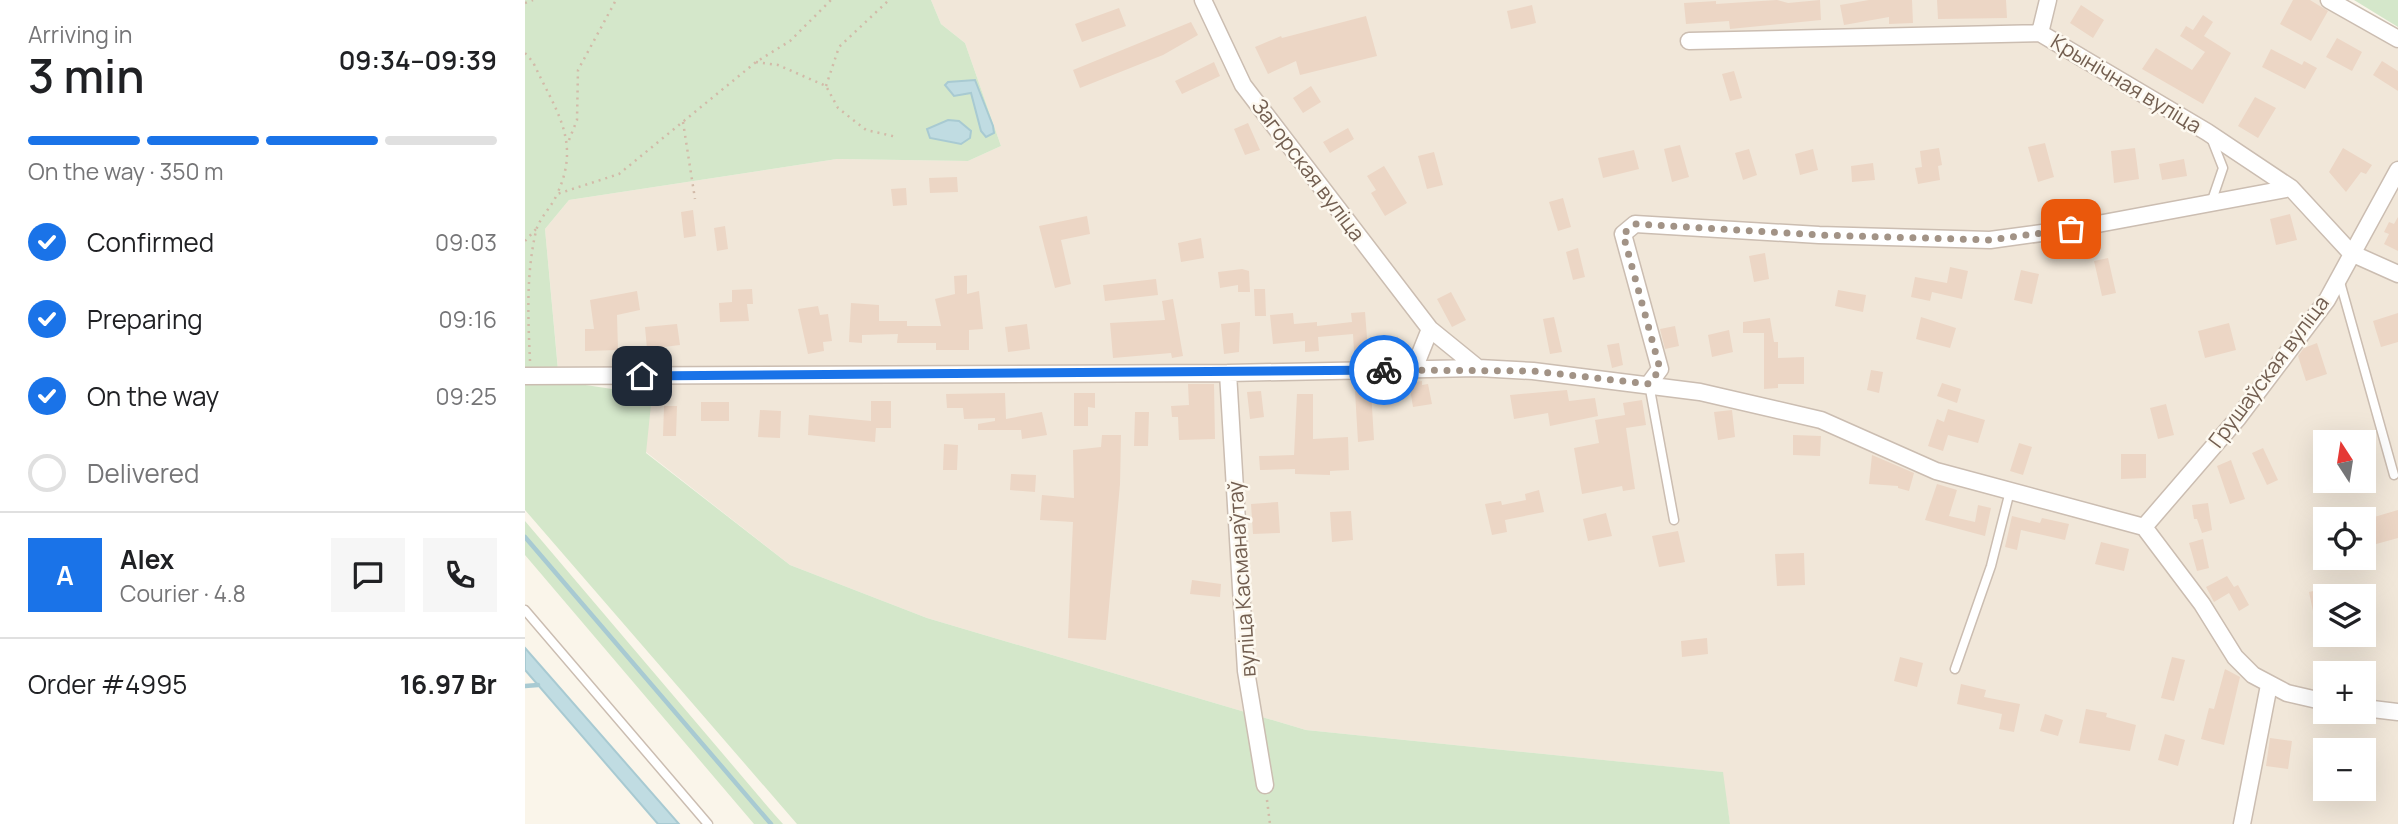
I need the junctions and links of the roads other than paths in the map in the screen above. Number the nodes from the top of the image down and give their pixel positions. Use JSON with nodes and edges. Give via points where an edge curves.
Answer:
{"nodes":[{"id":1,"x":1203,"y":0,"type":"edge"},
{"id":2,"x":2048,"y":0,"type":"edge"},
{"id":3,"x":2329,"y":0,"type":"edge"},
{"id":4,"x":2040,"y":33,"type":"junction"},
{"id":5,"x":2398,"y":39,"type":"edge"},
{"id":6,"x":1689,"y":41,"type":"dead end"},
{"id":7,"x":2207,"y":132,"type":"junction"},
{"id":8,"x":2398,"y":170,"type":"edge"},
{"id":9,"x":2291,"y":188,"type":"junction"},
{"id":10,"x":2211,"y":203,"type":"junction"},
{"id":11,"x":2351,"y":253,"type":"junction"},
{"id":12,"x":2398,"y":274,"type":"edge"},
{"id":13,"x":2338,"y":276,"type":"junction"},
{"id":14,"x":1430,"y":330,"type":"junction"},
{"id":15,"x":1478,"y":368,"type":"junction"},
{"id":16,"x":1414,"y":369,"type":"junction"},
{"id":17,"x":1228,"y":373,"type":"junction"},
{"id":18,"x":527,"y":376,"type":"edge"},
{"id":19,"x":1649,"y":384,"type":"junction"},
{"id":20,"x":2394,"y":475,"type":"dead end"},
{"id":21,"x":2010,"y":491,"type":"junction"},
{"id":22,"x":1674,"y":520,"type":"dead end"},
{"id":23,"x":2144,"y":527,"type":"junction"},
{"id":24,"x":525,"y":610,"type":"edge"},
{"id":25,"x":1955,"y":669,"type":"dead end"},
{"id":26,"x":2269,"y":685,"type":"junction"},
{"id":27,"x":2313,"y":699,"type":"edge"},
{"id":28,"x":2376,"y":709,"type":"edge"},
{"id":29,"x":2398,"y":712,"type":"edge"},
{"id":30,"x":1265,"y":785,"type":"road end"},
{"id":31,"x":708,"y":824,"type":"edge"},
{"id":32,"x":2242,"y":824,"type":"edge"}],
"edges":[{"from":1,"to":14,"type":"street","name":"Загорская вуліца","via":[[1243,85]]},
{"from":2,"to":4,"type":"street"},
{"from":3,"to":5,"type":"street"},
{"from":4,"to":6,"type":"street","name":"Крынічная вуліца"},
{"from":4,"to":7,"type":"street","name":"Крынічная вуліца"},
{"from":7,"to":9,"type":"street","name":"Крынічная вуліца"},
{"from":7,"to":10,"type":"lane","via":[[2223,168]]},
{"from":8,"to":11,"type":"street","name":"Грушаўская вуліца"},
{"from":9,"to":10,"type":"street"},
{"from":9,"to":11,"type":"street","name":"Крынічная вуліца"},
{"from":10,"to":19,"type":"street","via":[[1990,240],[1635,224],[1623,234],[1660,369]]},
{"from":11,"to":12,"type":"street"},
{"from":11,"to":13,"type":"street","name":"Грушаўская вуліца"},
{"from":13,"to":20,"type":"lane"},
{"from":13,"to":23,"type":"street","name":"Грушаўская вуліца","via":[[2327,300],[2238,418]]},
{"from":14,"to":15,"type":"street","name":"Загорская вуліца"},
{"from":14,"to":16,"type":"street"},
{"from":15,"to":16,"type":"street"},
{"from":15,"to":19,"type":"street"},
{"from":16,"to":17,"type":"street"},
{"from":17,"to":18,"type":"street"},
{"from":17,"to":30,"type":"street","name":"вуліца Касманаўтаў","via":[[1246,671]]},
{"from":19,"to":21,"type":"street","via":[[1821,420],[1936,471]]},
{"from":19,"to":22,"type":"lane"},
{"from":21,"to":23,"type":"street"},
{"from":21,"to":25,"type":"lane","via":[[1991,566]]},
{"from":23,"to":26,"type":"street","via":[[2235,657]]},
{"from":24,"to":31,"type":"lane"},
{"from":26,"to":27,"type":"street"},
{"from":26,"to":32,"type":"street"},
{"from":28,"to":29,"type":"street"}]}
